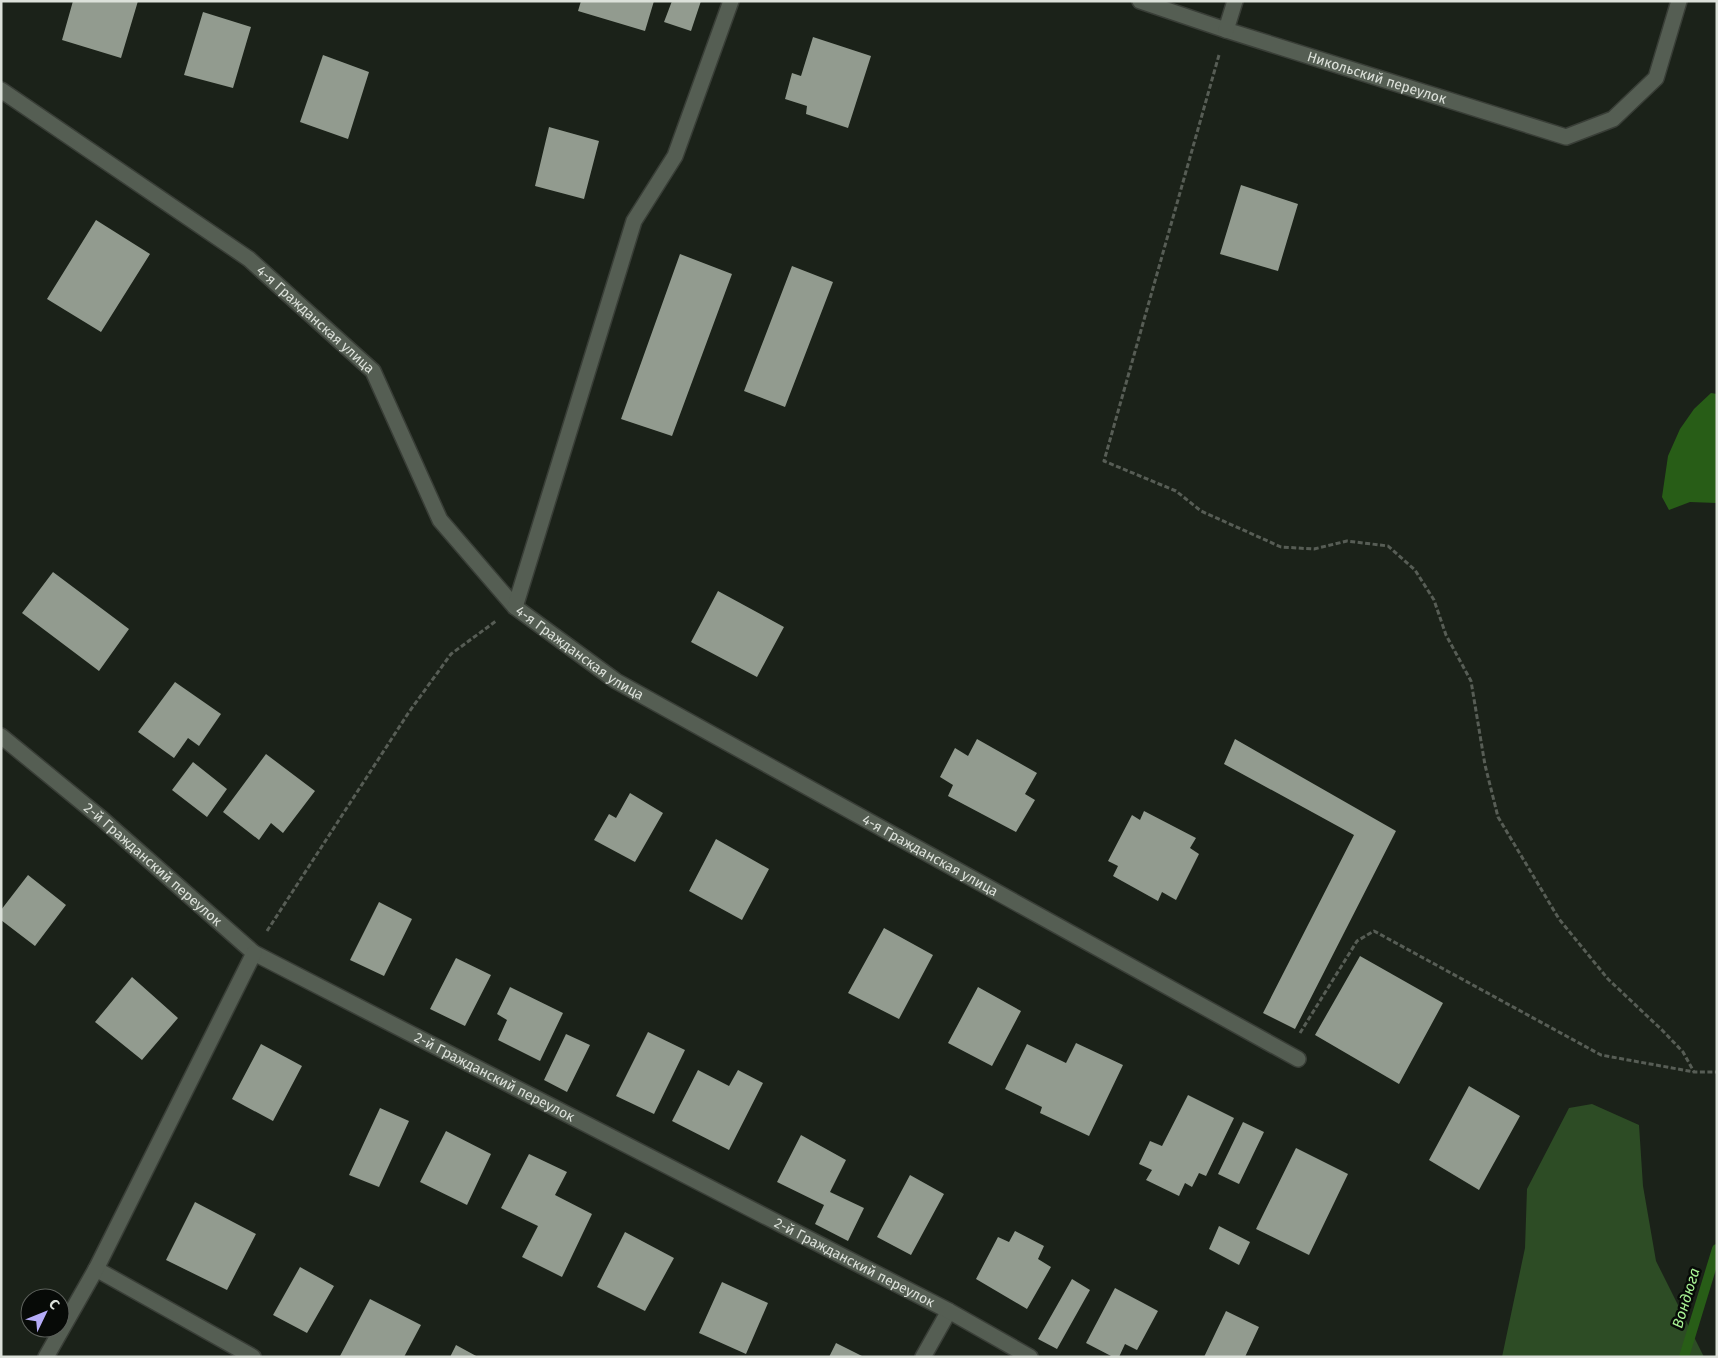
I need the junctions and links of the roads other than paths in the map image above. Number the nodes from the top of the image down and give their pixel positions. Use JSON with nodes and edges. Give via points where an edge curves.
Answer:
{"nodes":[{"id":1,"x":731,"y":1,"type":"edge"},
{"id":2,"x":1140,"y":1,"type":"edge"},
{"id":3,"x":1235,"y":1,"type":"edge"},
{"id":4,"x":1679,"y":1,"type":"edge"},
{"id":5,"x":1226,"y":30,"type":"junction"},
{"id":6,"x":1,"y":90,"type":"edge"},
{"id":7,"x":515,"y":607,"type":"junction"},
{"id":8,"x":1,"y":736,"type":"edge"},
{"id":9,"x":254,"y":953,"type":"junction"},
{"id":10,"x":1293,"y":1056,"type":"road end"},
{"id":11,"x":96,"y":1269,"type":"junction"},
{"id":12,"x":949,"y":1311,"type":"junction"},
{"id":13,"x":46,"y":1357,"type":"edge"},
{"id":14,"x":253,"y":1357,"type":"edge"},
{"id":15,"x":922,"y":1357,"type":"edge"},
{"id":16,"x":1030,"y":1357,"type":"edge"}],
"edges":[{"from":1,"to":7,"type":"street","via":[[675,156],[634,221]]},
{"from":2,"to":5,"type":"street","name":"Никольский переулок"},
{"from":3,"to":5,"type":"street"},
{"from":4,"to":5,"type":"street","name":"Никольский переулок","via":[[1656,78],[1613,119],[1566,137]]},
{"from":6,"to":7,"type":"street","name":"4-я Гражданская улица","via":[[249,259],[373,371],[440,520]]},
{"from":7,"to":10,"type":"street","name":"4-я Гражданская улица","via":[[616,681]]},
{"from":8,"to":9,"type":"street","name":"2-й Гражданский переулок","via":[[101,818]]},
{"from":9,"to":11,"type":"street"},
{"from":9,"to":12,"type":"street","name":"2-й Гражданский переулок"},
{"from":11,"to":13,"type":"street"},
{"from":11,"to":14,"type":"street"},
{"from":12,"to":15,"type":"street"},
{"from":12,"to":16,"type":"street","name":"2-й Гражданский переулок"}]}
